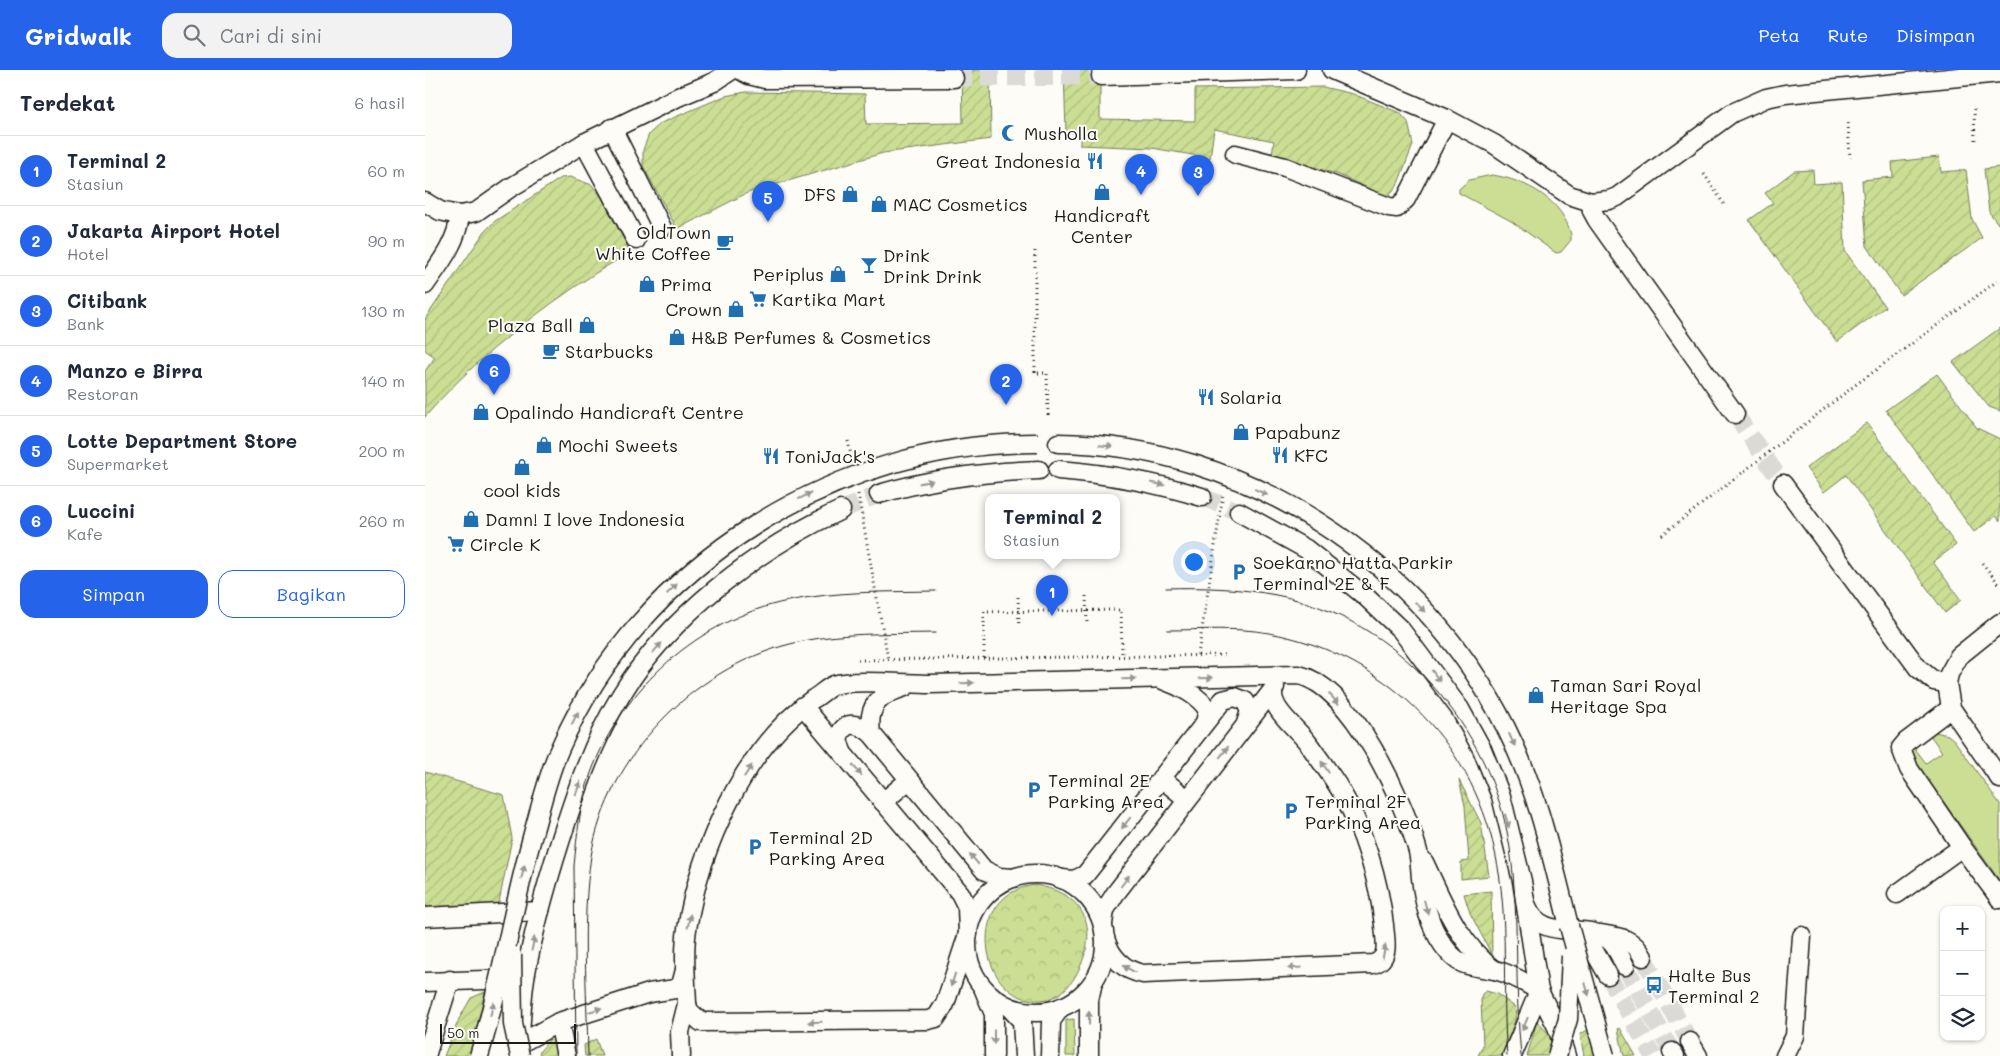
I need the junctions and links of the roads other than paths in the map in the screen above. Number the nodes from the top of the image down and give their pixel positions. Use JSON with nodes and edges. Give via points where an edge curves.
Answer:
{"nodes":[{"id":1,"x":731,"y":70,"type":"edge"},
{"id":2,"x":740,"y":70,"type":"edge"},
{"id":3,"x":1296,"y":70,"type":"edge"},
{"id":4,"x":1332,"y":70,"type":"edge"},
{"id":5,"x":2000,"y":73,"type":"edge"},
{"id":6,"x":1101,"y":76,"type":"tunnel mouth"},
{"id":7,"x":955,"y":78,"type":"tunnel mouth"},
{"id":8,"x":1447,"y":119,"type":"junction"},
{"id":9,"x":612,"y":128,"type":"junction"},
{"id":10,"x":584,"y":143,"type":"junction"},
{"id":11,"x":1235,"y":154,"type":"dead end"},
{"id":12,"x":425,"y":202,"type":"edge"},
{"id":13,"x":1591,"y":202,"type":"junction"},
{"id":14,"x":460,"y":214,"type":"junction"},
{"id":15,"x":662,"y":228,"type":"dead end"},
{"id":16,"x":636,"y":240,"type":"dead end"},
{"id":17,"x":425,"y":285,"type":"edge"},
{"id":18,"x":1735,"y":414,"type":"tunnel mouth"},
{"id":19,"x":1038,"y":443,"type":"dead end"},
{"id":20,"x":1058,"y":443,"type":"dead end"},
{"id":21,"x":1039,"y":470,"type":"dead end"},
{"id":22,"x":1058,"y":470,"type":"dead end"},
{"id":23,"x":1783,"y":484,"type":"tunnel mouth"},
{"id":24,"x":879,"y":494,"type":"tunnel mouth"},
{"id":25,"x":1202,"y":497,"type":"tunnel mouth"},
{"id":26,"x":841,"y":510,"type":"tunnel mouth"},
{"id":27,"x":1239,"y":512,"type":"tunnel mouth"},
{"id":28,"x":2000,"y":623,"type":"edge"},
{"id":29,"x":1293,"y":676,"type":"junction"},
{"id":30,"x":1157,"y":679,"type":"junction"},
{"id":31,"x":918,"y":684,"type":"junction"},
{"id":32,"x":1947,"y":684,"type":"junction"},
{"id":33,"x":1274,"y":688,"type":"junction"},
{"id":34,"x":803,"y":706,"type":"junction"},
{"id":35,"x":1951,"y":708,"type":"junction"},
{"id":36,"x":1205,"y":722,"type":"junction"},
{"id":37,"x":1245,"y":724,"type":"junction"},
{"id":38,"x":871,"y":733,"type":"junction"},
{"id":39,"x":842,"y":752,"type":"junction"},
{"id":40,"x":1161,"y":778,"type":"junction"},
{"id":41,"x":2000,"y":779,"type":"edge"},
{"id":42,"x":909,"y":780,"type":"junction"},
{"id":43,"x":1187,"y":799,"type":"junction"},
{"id":44,"x":883,"y":802,"type":"junction"},
{"id":45,"x":1962,"y":847,"type":"junction"},
{"id":46,"x":1016,"y":878,"type":"junction"},
{"id":47,"x":1059,"y":878,"type":"junction"},
{"id":48,"x":1897,"y":894,"type":"dead end"},
{"id":49,"x":2000,"y":899,"type":"edge"},
{"id":50,"x":1526,"y":903,"type":"junction"},
{"id":51,"x":540,"y":911,"type":"junction"},
{"id":52,"x":425,"y":917,"type":"edge"},
{"id":53,"x":513,"y":919,"type":"junction"},
{"id":54,"x":1572,"y":928,"type":"junction"},
{"id":55,"x":1104,"y":931,"type":"junction"},
{"id":56,"x":967,"y":934,"type":"junction"},
{"id":57,"x":1597,"y":934,"type":"junction"},
{"id":58,"x":1802,"y":936,"type":"dead end"},
{"id":59,"x":1643,"y":957,"type":"tunnel mouth"},
{"id":60,"x":1625,"y":966,"type":"tunnel mouth"},
{"id":61,"x":685,"y":970,"type":"junction"},
{"id":62,"x":1609,"y":975,"type":"tunnel mouth"},
{"id":63,"x":525,"y":979,"type":"junction"},
{"id":64,"x":450,"y":980,"type":"junction"},
{"id":65,"x":1094,"y":981,"type":"junction"},
{"id":66,"x":425,"y":982,"type":"edge"},
{"id":67,"x":981,"y":985,"type":"junction"},
{"id":68,"x":1539,"y":991,"type":"junction"},
{"id":69,"x":687,"y":1004,"type":"junction"},
{"id":70,"x":1008,"y":1006,"type":"junction"},
{"id":71,"x":1061,"y":1007,"type":"junction"},
{"id":72,"x":559,"y":1022,"type":"junction"},
{"id":73,"x":522,"y":1053,"type":"edge"},
{"id":74,"x":425,"y":1056,"type":"edge"},
{"id":75,"x":479,"y":1056,"type":"edge"},
{"id":76,"x":566,"y":1056,"type":"edge"},
{"id":77,"x":681,"y":1056,"type":"edge"},
{"id":78,"x":994,"y":1056,"type":"edge"},
{"id":79,"x":1024,"y":1056,"type":"edge"},
{"id":80,"x":1051,"y":1056,"type":"edge"},
{"id":81,"x":1089,"y":1056,"type":"edge"},
{"id":82,"x":1512,"y":1056,"type":"edge"},
{"id":83,"x":1557,"y":1056,"type":"edge"},
{"id":84,"x":1567,"y":1056,"type":"edge"},
{"id":85,"x":1605,"y":1056,"type":"edge"},
{"id":86,"x":1785,"y":1056,"type":"edge"}],
"edges":[{"from":1,"to":9,"type":"street","via":[[714,82]]},
{"from":2,"to":7,"type":"street","via":[[765,79]]},
{"from":3,"to":6,"type":"street"},
{"from":4,"to":8,"type":"street"},
{"from":5,"to":13,"type":"street","via":[[1766,98],[1732,113],[1617,197]]},
{"from":8,"to":11,"type":"street","via":[[1406,200],[1397,208],[1285,167]]},
{"from":8,"to":13,"type":"street","via":[[1494,144],[1559,190]]},
{"from":9,"to":10,"type":"street"},
{"from":9,"to":15,"type":"street"},
{"from":10,"to":14,"type":"street","via":[[476,212]]},
{"from":10,"to":16,"type":"street"},
{"from":12,"to":14,"type":"street","via":[[440,211]]},
{"from":13,"to":18,"type":"street","via":[[1597,220]]},
{"from":14,"to":17,"type":"street","via":[[456,236]]},
{"from":53,"to":19,"type":"street","one_way":true,"bridge":true,"via":[[533,832],[560,748],[606,667],[653,608],[687,575],[729,543],[790,504],[863,471],[945,450],[989,444]]},
{"from":20,"to":54,"type":"street","one_way":true,"via":[[1117,447],[1206,469],[1301,511],[1384,570],[1427,613],[1459,652],[1483,686],[1506,728],[1539,805]]},
{"from":24,"to":21,"type":"street","one_way":true,"via":[[945,478]]},
{"from":22,"to":25,"type":"street","one_way":true,"via":[[1127,477]]},
{"from":23,"to":32,"type":"street","via":[[1919,668],[1934,681]]},
{"from":51,"to":26,"type":"street","one_way":true,"via":[[578,786],[621,694],[649,657],[707,594],[780,542]]},
{"from":27,"to":50,"type":"street","one_way":true,"via":[[1306,549],[1337,572],[1401,630],[1424,659],[1460,709],[1482,749],[1501,796]]},
{"from":28,"to":32,"type":"street","via":[[1959,656]]},
{"from":30,"to":29,"type":"street","one_way":true},
{"from":29,"to":33,"type":"street"},
{"from":29,"to":68,"type":"street","one_way":true,"via":[[1315,680],[1352,719],[1372,747],[1388,776],[1418,850],[1425,909],[1443,946],[1463,966],[1494,970]]},
{"from":31,"to":30,"type":"street","one_way":true},
{"from":30,"to":36,"type":"street","via":[[1180,688],[1203,703],[1208,711]]},
{"from":31,"to":34,"type":"street","via":[[841,683]]},
{"from":31,"to":38,"type":"street","via":[[882,696],[870,714]]},
{"from":32,"to":35,"type":"street"},
{"from":33,"to":37,"type":"street"},
{"from":33,"to":55,"type":"street","via":[[1275,706],[1300,732],[1342,791],[1357,826],[1377,888],[1383,922],[1385,955],[1382,960],[1373,964],[1343,966],[1143,974],[1127,969],[1115,959]]},
{"from":34,"to":39,"type":"street"},
{"from":61,"to":34,"type":"street","one_way":true,"via":[[691,910],[716,829],[765,745]]},
{"from":35,"to":41,"type":"street"},
{"from":35,"to":45,"type":"street","via":[[1901,748],[1909,769]]},
{"from":36,"to":37,"type":"street","via":[[1223,700],[1235,697],[1249,705]]},
{"from":36,"to":40,"type":"street"},
{"from":43,"to":37,"type":"street","one_way":true},
{"from":38,"to":39,"type":"street","via":[[858,724],[845,727],[838,739]]},
{"from":38,"to":42,"type":"street"},
{"from":39,"to":44,"type":"street","one_way":true},
{"from":40,"to":43,"type":"street"},
{"from":40,"to":47,"type":"street","one_way":true,"via":[[1085,875],[1074,880]]},
{"from":42,"to":44,"type":"street"},
{"from":46,"to":42,"type":"street","one_way":true,"via":[[999,878],[983,870]]},
{"from":55,"to":43,"type":"street","one_way":true,"via":[[1107,905]]},
{"from":44,"to":56,"type":"street","via":[[960,893],[967,906]]},
{"from":45,"to":48,"type":"street"},
{"from":45,"to":49,"type":"street"},
{"from":46,"to":47,"type":"street","via":[[1037,874]]},
{"from":46,"to":56,"type":"street","via":[[996,886],[982,900]]},
{"from":47,"to":55,"type":"street","via":[[1077,887],[1089,899]]},
{"from":50,"to":54,"type":"street","via":[[1530,914],[1543,924],[1551,928]]},
{"from":50,"to":68,"type":"street"},
{"from":51,"to":52,"type":"street"},
{"from":63,"to":51,"type":"street","one_way":true},
{"from":53,"to":73,"type":"street","bridge":true,"via":[[511,1003],[513,1024]]},
{"from":75,"to":53,"type":"street","one_way":true,"bridge":true},
{"from":54,"to":57,"type":"street"},
{"from":54,"to":62,"type":"street","via":[[1586,937]]},
{"from":54,"to":83,"type":"street","bridge":true,"via":[[1568,1019]]},
{"from":54,"to":85,"type":"street","one_way":true,"bridge":true},
{"from":55,"to":65,"type":"street","via":[[1104,956]]},
{"from":56,"to":67,"type":"street","via":[[967,952]]},
{"from":56,"to":69,"type":"street","one_way":true,"via":[[945,1004],[936,1018],[710,1024],[695,1018]]},
{"from":57,"to":59,"type":"street","via":[[1628,939]]},
{"from":57,"to":60,"type":"street","via":[[1609,940]]},
{"from":58,"to":86,"type":"street","via":[[1795,1036]]},
{"from":61,"to":69,"type":"street"},
{"from":72,"to":61,"type":"street","one_way":true,"via":[[649,993],[675,989],[681,985]]},
{"from":63,"to":64,"type":"street"},
{"from":63,"to":73,"type":"street"},
{"from":64,"to":66,"type":"street"},
{"from":64,"to":74,"type":"street"},
{"from":65,"to":71,"type":"street","via":[[1071,1003]]},
{"from":81,"to":65,"type":"street","one_way":true,"via":[[1089,1000]]},
{"from":67,"to":70,"type":"street"},
{"from":67,"to":78,"type":"street","one_way":true,"via":[[994,1014]]},
{"from":68,"to":82,"type":"street","one_way":true},
{"from":68,"to":84,"type":"street"},
{"from":69,"to":77,"type":"street","via":[[680,1032]]},
{"from":70,"to":71,"type":"street","via":[[1037,1012]]},
{"from":70,"to":79,"type":"street","via":[[1023,1020]]},
{"from":71,"to":80,"type":"street","via":[[1051,1021]]},
{"from":72,"to":73,"type":"street"},
{"from":72,"to":76,"type":"street"}]}
